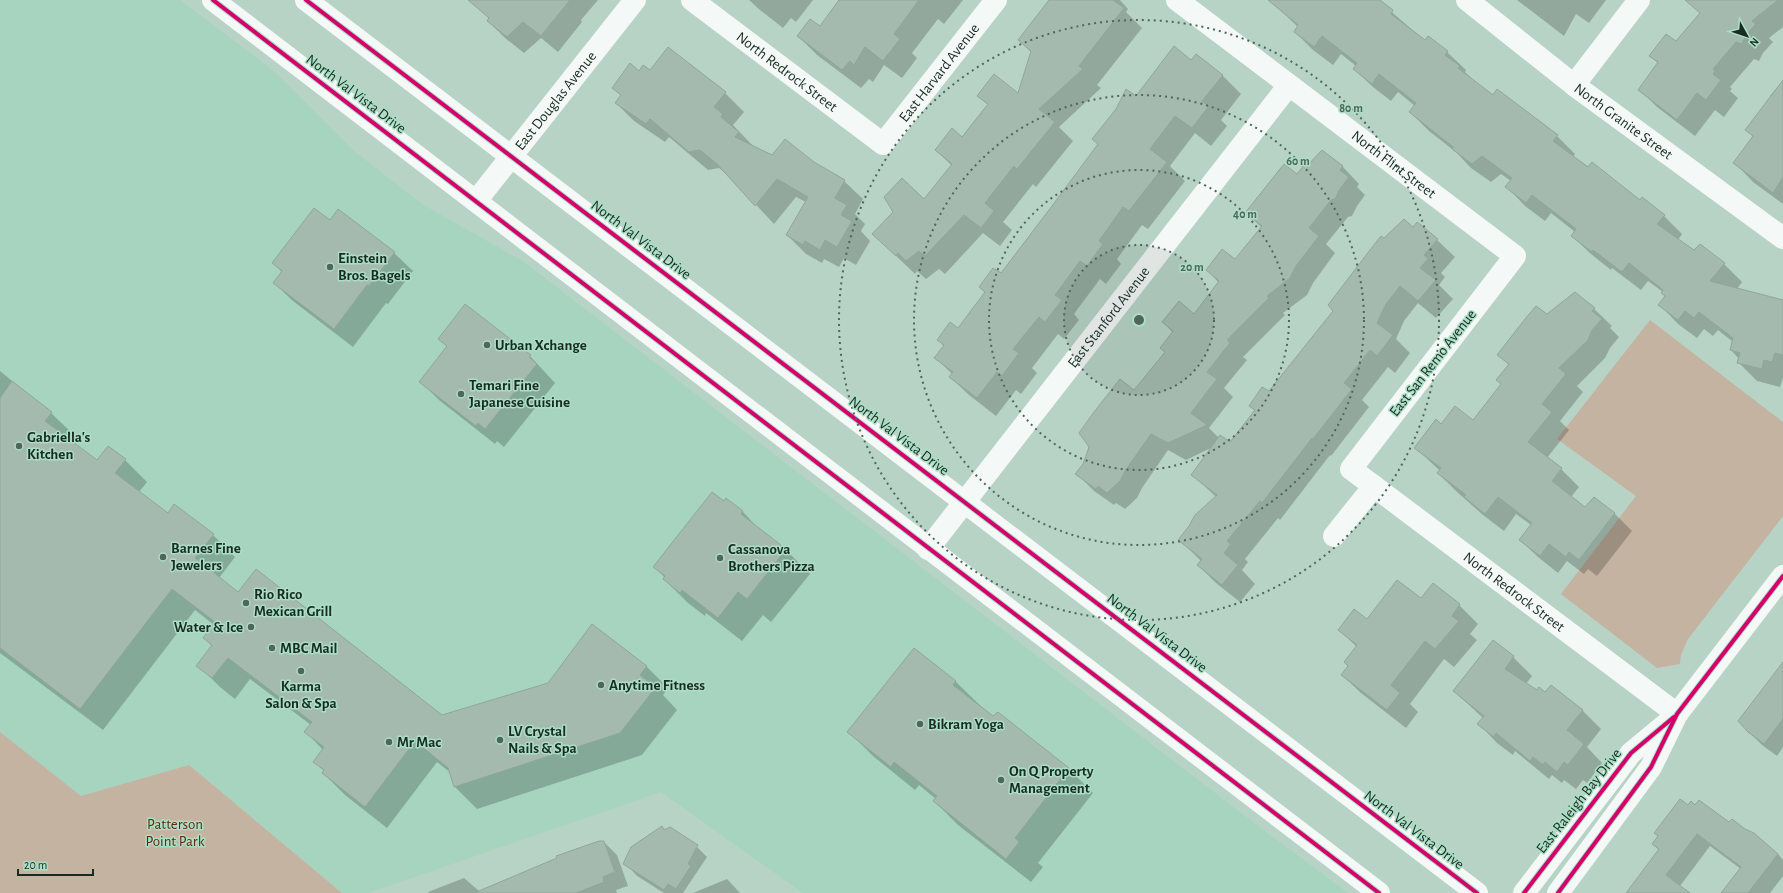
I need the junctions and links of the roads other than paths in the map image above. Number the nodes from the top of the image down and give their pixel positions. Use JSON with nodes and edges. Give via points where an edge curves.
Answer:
{"nodes":[{"id":1,"x":213,"y":0,"type":"edge"},
{"id":2,"x":306,"y":0,"type":"edge"},
{"id":3,"x":635,"y":0,"type":"edge"},
{"id":4,"x":692,"y":0,"type":"edge"},
{"id":5,"x":996,"y":0,"type":"edge"},
{"id":6,"x":1177,"y":0,"type":"edge"},
{"id":7,"x":1467,"y":0,"type":"edge"},
{"id":8,"x":1639,"y":0,"type":"edge"},
{"id":9,"x":1289,"y":85,"type":"junction"},
{"id":10,"x":1574,"y":85,"type":"junction"},
{"id":11,"x":883,"y":144,"type":"joint"},
{"id":12,"x":511,"y":157,"type":"junction"},
{"id":13,"x":476,"y":201,"type":"junction"},
{"id":14,"x":1783,"y":238,"type":"edge"},
{"id":15,"x":1515,"y":256,"type":"joint"},
{"id":16,"x":1351,"y":469,"type":"joint"},
{"id":17,"x":1374,"y":486,"type":"junction"},
{"id":18,"x":966,"y":502,"type":"junction"},
{"id":19,"x":1334,"y":536,"type":"dead end"},
{"id":20,"x":928,"y":549,"type":"junction"},
{"id":21,"x":1783,"y":576,"type":"edge"},
{"id":22,"x":1677,"y":714,"type":"junction"},
{"id":23,"x":1379,"y":893,"type":"edge"},
{"id":24,"x":1476,"y":893,"type":"edge"},
{"id":25,"x":1524,"y":893,"type":"edge"},
{"id":26,"x":1558,"y":893,"type":"edge"}],
"edges":[{"from":1,"to":13,"type":"street","name":"North Val Vista Drive"},
{"from":2,"to":12,"type":"street","name":"North Val Vista Drive"},
{"from":3,"to":12,"type":"street","name":"East Douglas Avenue"},
{"from":4,"to":11,"type":"street","name":"North Redrock Street"},
{"from":5,"to":11,"type":"street","name":"East Harvard Avenue"},
{"from":6,"to":9,"type":"street","name":"North Flint Street"},
{"from":7,"to":10,"type":"street","name":"North Granite Street"},
{"from":8,"to":10,"type":"street"},
{"from":9,"to":15,"type":"street","name":"North Flint Street"},
{"from":9,"to":18,"type":"street","name":"East Stanford Avenue"},
{"from":10,"to":14,"type":"street","name":"North Granite Street"},
{"from":12,"to":13,"type":"street","name":"East Douglas Avenue"},
{"from":12,"to":18,"type":"street","name":"North Val Vista Drive"},
{"from":13,"to":20,"type":"street","name":"North Val Vista Drive"},
{"from":15,"to":16,"type":"street","name":"East San Remo Avenue"},
{"from":16,"to":17,"type":"street","name":"North Redrock Street"},
{"from":17,"to":19,"type":"street"},
{"from":17,"to":22,"type":"street","name":"North Redrock Street"},
{"from":18,"to":20,"type":"street","name":"East Stanford Avenue"},
{"from":18,"to":24,"type":"street","name":"North Val Vista Drive"},
{"from":20,"to":23,"type":"street","name":"North Val Vista Drive"},
{"from":21,"to":22,"type":"street","name":"East Raleigh Bay Drive"},
{"from":22,"to":25,"type":"street","name":"East Raleigh Bay Drive","via":[[1631,753]]},
{"from":22,"to":26,"type":"street","name":"East Raleigh Bay Drive","via":[[1651,767]]}]}
